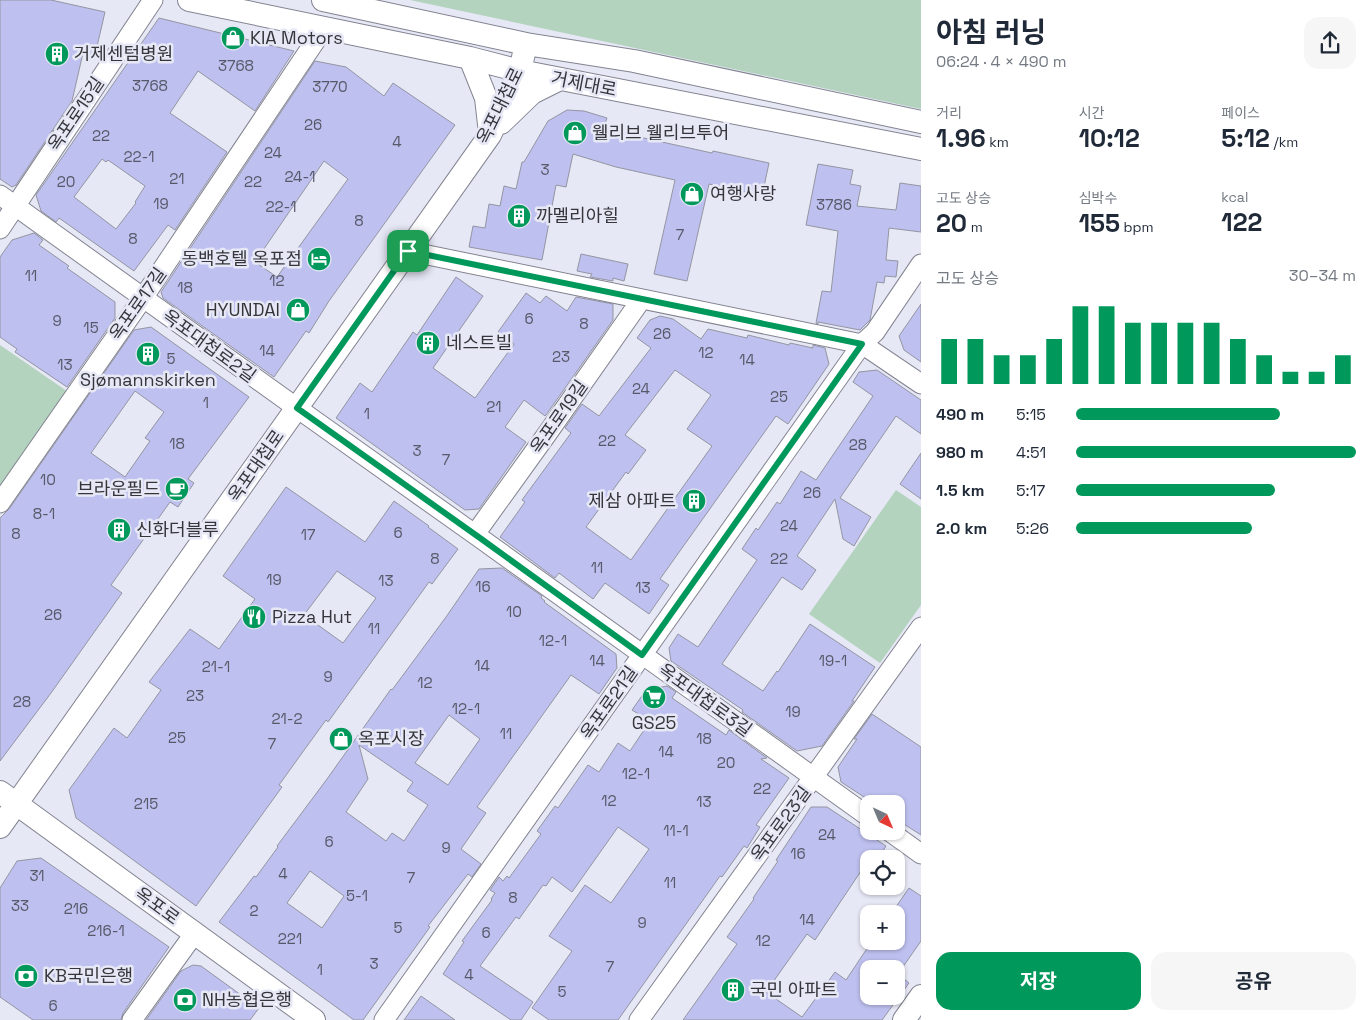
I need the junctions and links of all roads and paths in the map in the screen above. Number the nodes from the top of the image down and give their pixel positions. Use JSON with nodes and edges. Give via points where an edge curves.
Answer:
{"nodes":[{"id":1,"x":153,"y":0,"type":"edge"},
{"id":2,"x":189,"y":0,"type":"edge"},
{"id":3,"x":323,"y":0,"type":"edge"},
{"id":4,"x":324,"y":28,"type":"junction"},
{"id":5,"x":526,"y":44,"type":"junction"},
{"id":6,"x":470,"y":58,"type":"junction"},
{"id":7,"x":520,"y":71,"type":"junction"},
{"id":8,"x":560,"y":79,"type":"junction"},
{"id":9,"x":921,"y":122,"type":"edge"},
{"id":10,"x":490,"y":135,"type":"junction"},
{"id":11,"x":921,"y":150,"type":"edge"},
{"id":12,"x":8,"y":201,"type":"edge"},
{"id":13,"x":0,"y":229,"type":"edge"},
{"id":14,"x":408,"y":251,"type":"junction"},
{"id":15,"x":921,"y":264,"type":"edge"},
{"id":16,"x":143,"y":298,"type":"junction"},
{"id":17,"x":640,"y":300,"type":"junction"},
{"id":18,"x":862,"y":344,"type":"junction"},
{"id":19,"x":921,"y":384,"type":"edge"},
{"id":20,"x":297,"y":408,"type":"junction"},
{"id":21,"x":0,"y":502,"type":"edge"},
{"id":22,"x":475,"y":534,"type":"junction"},
{"id":23,"x":921,"y":627,"type":"edge"},
{"id":24,"x":642,"y":655,"type":"junction"},
{"id":25,"x":813,"y":779,"type":"junction"},
{"id":26,"x":8,"y":798,"type":"edge"},
{"id":27,"x":860,"y":812,"type":"edge"},
{"id":28,"x":0,"y":828,"type":"edge"},
{"id":29,"x":901,"y":840,"type":"edge"},
{"id":30,"x":921,"y":854,"type":"edge"},
{"id":31,"x":194,"y":934,"type":"junction"},
{"id":32,"x":921,"y":996,"type":"edge"},
{"id":33,"x":132,"y":1020,"type":"edge"},
{"id":34,"x":314,"y":1020,"type":"edge"},
{"id":35,"x":384,"y":1020,"type":"edge"},
{"id":36,"x":639,"y":1020,"type":"edge"},
{"id":37,"x":904,"y":1020,"type":"edge"}],
"edges":[{"from":1,"to":12,"type":"street","name":"옥포로15길"},
{"from":2,"to":4,"type":"street","name":"거제대로"},
{"from":3,"to":5,"type":"street","name":"거제대로"},
{"from":4,"to":6,"type":"street","name":"거제대로"},
{"from":4,"to":16,"type":"street","name":"옥포로17길"},
{"from":5,"to":7,"type":"street","name":"옥포대첩로"},
{"from":5,"to":9,"type":"street","name":"거제대로","via":[[634,61]]},
{"from":6,"to":7,"type":"street","name":"거제대로"},
{"from":6,"to":10,"type":"street","via":[[486,98]]},
{"from":7,"to":8,"type":"street","name":"거제대로"},
{"from":7,"to":10,"type":"street","name":"옥포대첩로"},
{"from":8,"to":10,"type":"street","via":[[532,93]]},
{"from":8,"to":11,"type":"street","name":"거제대로"},
{"from":10,"to":14,"type":"street","name":"옥포대첩로"},
{"from":12,"to":13,"type":"street","name":"옥포로15길"},
{"from":12,"to":16,"type":"street","name":"옥포대첩로2길"},
{"from":14,"to":17,"type":"street"},
{"from":14,"to":20,"type":"street","name":"옥포대첩로"},
{"from":15,"to":18,"type":"street","name":"옥포로21길","via":[[875,332]]},
{"from":16,"to":20,"type":"street","name":"옥포대첩로2길"},
{"from":16,"to":21,"type":"street","name":"옥포로17길"},
{"from":17,"to":18,"type":"street"},
{"from":17,"to":22,"type":"street","name":"옥포로19길"},
{"from":18,"to":19,"type":"street"},
{"from":18,"to":24,"type":"street","name":"옥포로21길"},
{"from":20,"to":22,"type":"street","name":"옥포대첩로3길"},
{"from":20,"to":26,"type":"street","name":"옥포대첩로"},
{"from":22,"to":24,"type":"street","name":"옥포대첩로3길"},
{"from":23,"to":25,"type":"street","name":"옥포로23길"},
{"from":24,"to":25,"type":"street","name":"옥포대첩로3길"},
{"from":24,"to":35,"type":"street","name":"옥포로21길"},
{"from":25,"to":27,"type":"street","name":"옥포대첩로3길"},
{"from":25,"to":36,"type":"street","name":"옥포로23길"},
{"from":26,"to":28,"type":"street","name":"옥포대첩로"},
{"from":26,"to":31,"type":"street","name":"옥포로"},
{"from":29,"to":30,"type":"street"},
{"from":31,"to":33,"type":"street"},
{"from":31,"to":34,"type":"street","name":"옥포로"},
{"from":32,"to":37,"type":"street"}]}
